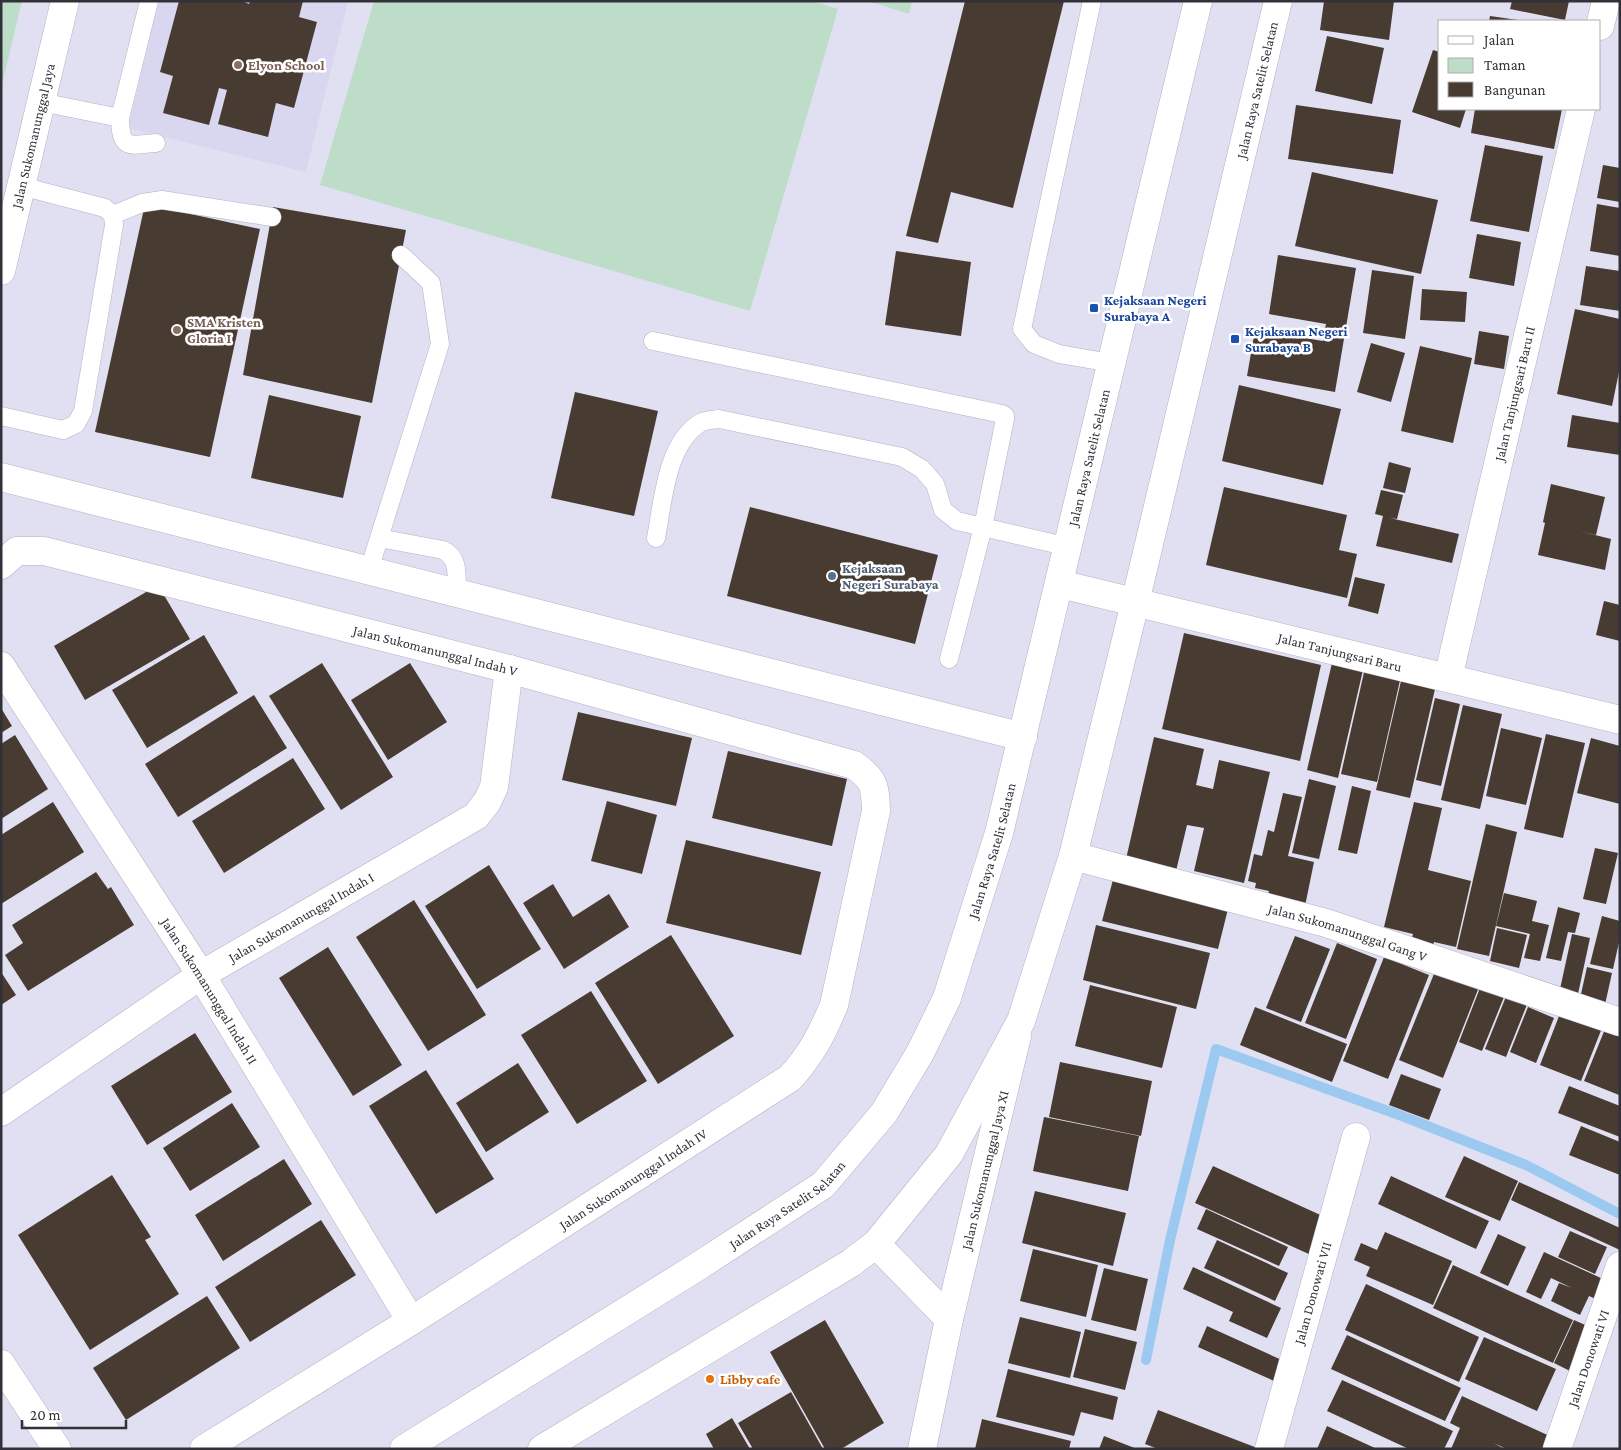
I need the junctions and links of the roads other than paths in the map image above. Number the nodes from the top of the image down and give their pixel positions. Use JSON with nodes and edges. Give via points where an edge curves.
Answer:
{"nodes":[{"id":1,"x":65,"y":1,"type":"edge"},
{"id":2,"x":149,"y":1,"type":"edge"},
{"id":3,"x":1092,"y":1,"type":"edge"},
{"id":4,"x":1198,"y":1,"type":"edge"},
{"id":5,"x":1278,"y":1,"type":"edge"},
{"id":6,"x":1606,"y":1,"type":"edge"},
{"id":7,"x":1601,"y":22,"type":"edge"},
{"id":8,"x":41,"y":102,"type":"junction"},
{"id":9,"x":1581,"y":110,"type":"edge"},
{"id":10,"x":120,"y":118,"type":"junction"},
{"id":11,"x":156,"y":143,"type":"dead end"},
{"id":12,"x":21,"y":186,"type":"junction"},
{"id":13,"x":113,"y":215,"type":"junction"},
{"id":14,"x":272,"y":217,"type":"dead end"},
{"id":15,"x":401,"y":255,"type":"dead end"},
{"id":16,"x":1,"y":271,"type":"edge"},
{"id":17,"x":654,"y":341,"type":"dead end"},
{"id":18,"x":1111,"y":363,"type":"junction"},
{"id":19,"x":1,"y":416,"type":"edge"},
{"id":20,"x":1,"y":476,"type":"edge"},
{"id":21,"x":983,"y":528,"type":"junction"},
{"id":22,"x":379,"y":538,"type":"junction"},
{"id":23,"x":656,"y":538,"type":"dead end"},
{"id":24,"x":1068,"y":547,"type":"junction"},
{"id":25,"x":1,"y":564,"type":"edge"},
{"id":26,"x":368,"y":570,"type":"junction"},
{"id":27,"x":1060,"y":584,"type":"junction"},
{"id":28,"x":457,"y":593,"type":"junction"},
{"id":29,"x":1135,"y":602,"type":"junction"},
{"id":30,"x":949,"y":659,"type":"dead end"},
{"id":31,"x":1,"y":666,"type":"edge"},
{"id":32,"x":509,"y":669,"type":"junction"},
{"id":33,"x":1448,"y":678,"type":"junction"},
{"id":34,"x":1620,"y":720,"type":"edge"},
{"id":35,"x":1023,"y":737,"type":"junction"},
{"id":36,"x":869,"y":776,"type":"joint"},
{"id":37,"x":1072,"y":856,"type":"junction"},
{"id":38,"x":201,"y":975,"type":"junction"},
{"id":39,"x":1021,"y":1021,"type":"junction"},
{"id":40,"x":1620,"y":1022,"type":"edge"},
{"id":41,"x":1,"y":1112,"type":"edge"},
{"id":42,"x":1356,"y":1137,"type":"dead end"},
{"id":43,"x":876,"y":1244,"type":"junction"},
{"id":44,"x":1620,"y":1266,"type":"edge"},
{"id":45,"x":949,"y":1319,"type":"junction"},
{"id":46,"x":411,"y":1320,"type":"junction"},
{"id":47,"x":1,"y":1364,"type":"edge"},
{"id":48,"x":57,"y":1449,"type":"edge"},
{"id":49,"x":204,"y":1449,"type":"edge"},
{"id":50,"x":404,"y":1449,"type":"edge"},
{"id":51,"x":542,"y":1449,"type":"edge"},
{"id":52,"x":922,"y":1449,"type":"edge"},
{"id":53,"x":1269,"y":1449,"type":"edge"},
{"id":54,"x":1557,"y":1449,"type":"edge"}],
"edges":[{"from":1,"to":8,"type":"street","name":"Jalan Sukomanunggal Jaya"},
{"from":2,"to":10,"type":"lane"},
{"from":3,"to":18,"type":"lane","via":[[1022,328],[1034,344],[1059,354]]},
{"from":4,"to":18,"type":"street","name":"Jalan Raya Satelit Selatan"},
{"from":5,"to":29,"type":"street","name":"Jalan Raya Satelit Selatan"},
{"from":6,"to":7,"type":"street"},
{"from":8,"to":10,"type":"lane"},
{"from":8,"to":12,"type":"street","name":"Jalan Sukomanunggal Jaya"},
{"from":9,"to":33,"type":"street","name":"Jalan Tanjungsari Baru II"},
{"from":10,"to":11,"type":"lane","via":[[120,134],[129,145]]},
{"from":12,"to":13,"type":"lane","via":[[106,208]]},
{"from":12,"to":16,"type":"street","name":"Jalan Sukomanunggal Jaya"},
{"from":13,"to":14,"type":"lane","via":[[142,203],[162,200]]},
{"from":13,"to":19,"type":"lane","via":[[114,225],[83,411],[76,424],[63,430]]},
{"from":15,"to":22,"type":"lane","via":[[431,283],[440,344]]},
{"from":17,"to":21,"type":"lane","via":[[1002,414],[1005,419]]},
{"from":18,"to":24,"type":"street","name":"Jalan Raya Satelit Selatan"},
{"from":20,"to":26,"type":"street"},
{"from":21,"to":23,"type":"lane","via":[[957,522],[943,510],[935,484],[922,469],[902,457],[719,419],[701,422],[685,435],[671,463]]},
{"from":21,"to":24,"type":"lane"},
{"from":21,"to":30,"type":"lane"},
{"from":22,"to":26,"type":"lane"},
{"from":22,"to":28,"type":"lane","via":[[450,554],[454,559]]},
{"from":24,"to":27,"type":"street","name":"Jalan Raya Satelit Selatan"},
{"from":25,"to":32,"type":"street","name":"Jalan Sukomanunggal Indah V","via":[[18,551],[44,551]]},
{"from":26,"to":28,"type":"street"},
{"from":27,"to":29,"type":"street","name":"Jalan Tanjungsari Baru"},
{"from":27,"to":35,"type":"street","name":"Jalan Raya Satelit Selatan"},
{"from":28,"to":35,"type":"street"},
{"from":29,"to":33,"type":"street","name":"Jalan Tanjungsari Baru"},
{"from":29,"to":37,"type":"street","name":"Jalan Raya Satelit Selatan"},
{"from":31,"to":38,"type":"street","name":"Jalan Sukomanunggal Indah II"},
{"from":32,"to":36,"type":"street","name":"Jalan Sukomanunggal Indah V","via":[[854,765]]},
{"from":32,"to":38,"type":"street","name":"Jalan Sukomanunggal Indah I","via":[[494,787],[476,816]]},
{"from":33,"to":34,"type":"street","name":"Jalan Tanjungsari Baru"},
{"from":35,"to":50,"type":"street","name":"Jalan Raya Satelit Selatan","via":[[1000,833],[947,998],[920,1053],[884,1113],[823,1185]]},
{"from":36,"to":46,"type":"street","name":"Jalan Sukomanunggal Indah IV","via":[[876,811],[834,1005],[806,1060],[790,1078]]},
{"from":37,"to":39,"type":"street","name":"Jalan Raya Satelit Selatan"},
{"from":37,"to":40,"type":"street","name":"Jalan Sukomanunggal Gang V","via":[[1326,922]]},
{"from":38,"to":41,"type":"street","name":"Jalan Sukomanunggal Indah I"},
{"from":38,"to":46,"type":"street","name":"Jalan Sukomanunggal Indah II"},
{"from":39,"to":43,"type":"street","name":"Jalan Raya Satelit Selatan","via":[[949,1154]]},
{"from":39,"to":45,"type":"street","name":"Jalan Sukomanunggal Jaya XI"},
{"from":42,"to":53,"type":"street","name":"Jalan Donowati VII"},
{"from":43,"to":45,"type":"street"},
{"from":43,"to":51,"type":"street","name":"Jalan Raya Satelit Selatan","via":[[851,1263]]},
{"from":44,"to":54,"type":"street","name":"Jalan Donowati VI"},
{"from":45,"to":52,"type":"street","name":"Jalan Sukomanunggal Jaya XI"},
{"from":46,"to":49,"type":"street","name":"Jalan Sukomanunggal Indah IV"},
{"from":47,"to":48,"type":"street"}]}
